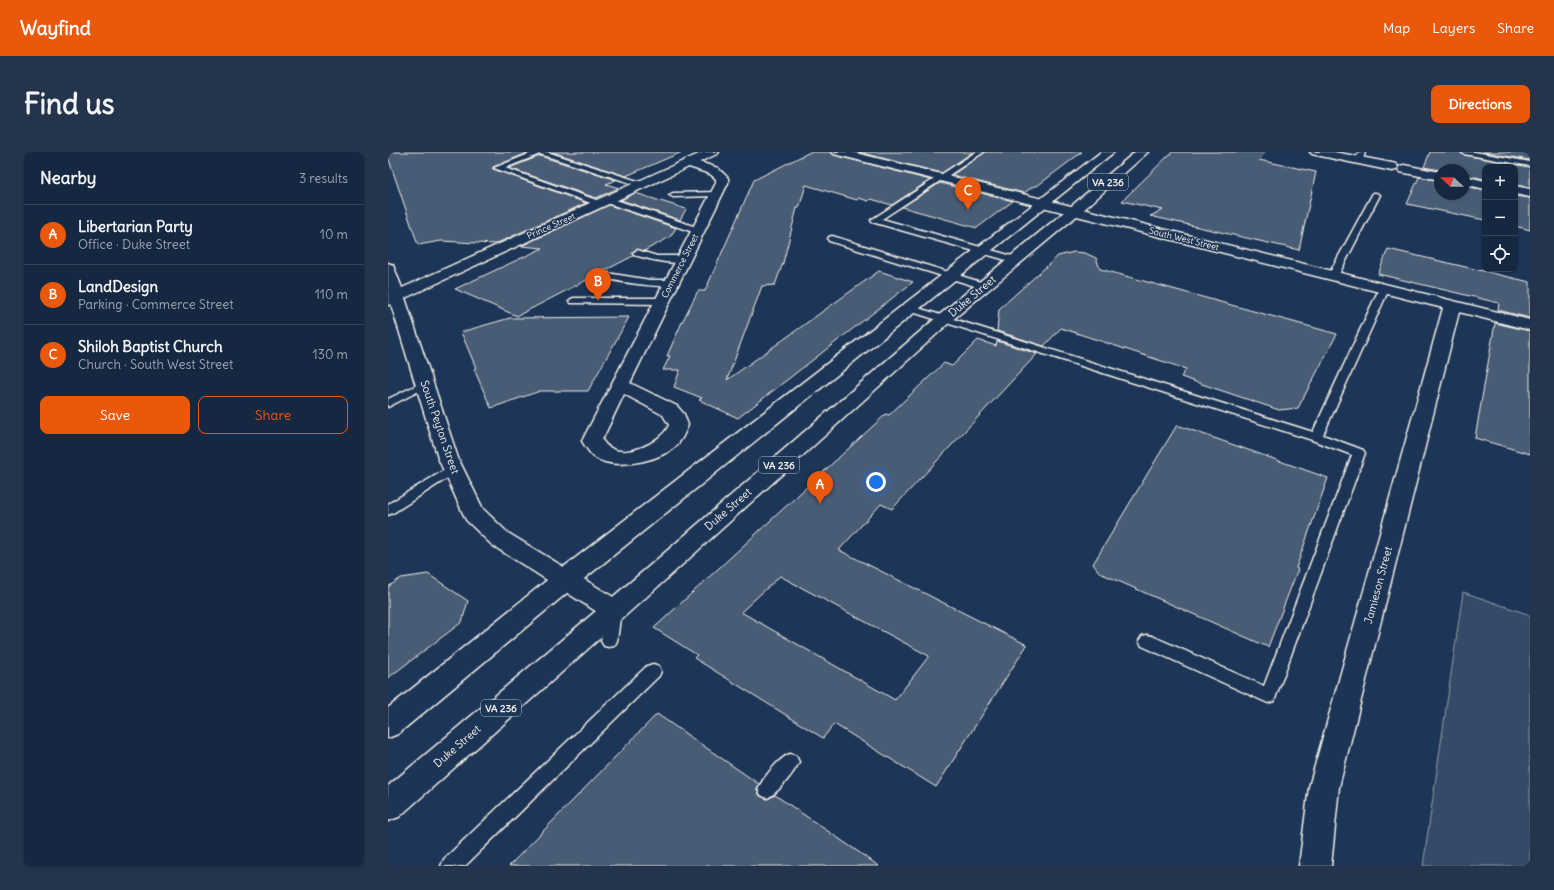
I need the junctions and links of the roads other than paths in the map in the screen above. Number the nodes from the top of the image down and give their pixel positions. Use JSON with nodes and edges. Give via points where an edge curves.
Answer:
{"nodes":[{"id":1,"x":713,"y":152,"type":"edge"},
{"id":2,"x":838,"y":152,"type":"edge"},
{"id":3,"x":981,"y":152,"type":"edge"},
{"id":4,"x":1108,"y":152,"type":"edge"},
{"id":5,"x":1142,"y":152,"type":"edge"},
{"id":6,"x":1316,"y":152,"type":"edge"},
{"id":7,"x":1464,"y":152,"type":"edge"},
{"id":8,"x":1361,"y":156,"type":"edge"},
{"id":9,"x":690,"y":163,"type":"junction"},
{"id":10,"x":1530,"y":164,"type":"edge"},
{"id":11,"x":1434,"y":175,"type":"edge"},
{"id":12,"x":941,"y":178,"type":"junction"},
{"id":13,"x":1470,"y":181,"type":"edge"},
{"id":14,"x":1482,"y":183,"type":"edge"},
{"id":15,"x":643,"y":184,"type":"junction"},
{"id":16,"x":1518,"y":191,"type":"edge"},
{"id":17,"x":1530,"y":193,"type":"edge"},
{"id":18,"x":717,"y":194,"type":"junction"},
{"id":19,"x":673,"y":195,"type":"dead end"},
{"id":20,"x":1376,"y":195,"type":"dead end"},
{"id":21,"x":603,"y":202,"type":"junction"},
{"id":22,"x":1042,"y":203,"type":"junction"},
{"id":23,"x":1074,"y":211,"type":"junction"},
{"id":24,"x":699,"y":230,"type":"junction"},
{"id":25,"x":832,"y":239,"type":"dead end"},
{"id":26,"x":982,"y":250,"type":"junction"},
{"id":27,"x":637,"y":253,"type":"dead end"},
{"id":28,"x":684,"y":259,"type":"junction"},
{"id":29,"x":1016,"y":260,"type":"junction"},
{"id":30,"x":388,"y":268,"type":"edge"},
{"id":31,"x":607,"y":276,"type":"dead end"},
{"id":32,"x":950,"y":276,"type":"junction"},
{"id":33,"x":1333,"y":276,"type":"junction"},
{"id":34,"x":672,"y":283,"type":"junction"},
{"id":35,"x":984,"y":286,"type":"junction"},
{"id":36,"x":1384,"y":289,"type":"junction"},
{"id":37,"x":393,"y":297,"type":"edge"},
{"id":38,"x":574,"y":301,"type":"dead end"},
{"id":39,"x":662,"y":301,"type":"junction"},
{"id":40,"x":1452,"y":306,"type":"junction"},
{"id":41,"x":909,"y":308,"type":"junction"},
{"id":42,"x":944,"y":319,"type":"junction"},
{"id":43,"x":1530,"y":325,"type":"edge"},
{"id":44,"x":425,"y":384,"type":"junction"},
{"id":45,"x":619,"y":385,"type":"junction"},
{"id":46,"x":388,"y":404,"type":"edge"},
{"id":47,"x":1316,"y":437,"type":"junction"},
{"id":48,"x":453,"y":469,"type":"junction"},
{"id":49,"x":388,"y":510,"type":"edge"},
{"id":50,"x":565,"y":580,"type":"junction"},
{"id":51,"x":614,"y":610,"type":"junction"},
{"id":52,"x":609,"y":641,"type":"dead end"},
{"id":53,"x":1146,"y":641,"type":"dead end"},
{"id":54,"x":654,"y":671,"type":"dead end"},
{"id":55,"x":388,"y":725,"type":"edge"},
{"id":56,"x":790,"y":762,"type":"dead end"},
{"id":57,"x":767,"y":789,"type":"dead end"},
{"id":58,"x":388,"y":806,"type":"edge"},
{"id":59,"x":451,"y":866,"type":"edge"},
{"id":60,"x":1315,"y":866,"type":"edge"}],
"edges":[{"from":1,"to":9,"type":"street","name":"Prince Street"},
{"from":2,"to":12,"type":"street","name":"South West Street"},
{"from":3,"to":12,"type":"lane"},
{"from":4,"to":22,"type":"street","number":"VA 236"},
{"from":5,"to":23,"type":"street","name":"Duke Street","number":"VA 236"},
{"from":6,"to":8,"type":"street"},
{"from":7,"to":10,"type":"lane"},
{"from":8,"to":11,"type":"street","via":[[1398,168]]},
{"from":9,"to":15,"type":"street","name":"Prince Street"},
{"from":9,"to":18,"type":"street","name":"Commerce Street","via":[[719,174],[722,183]]},
{"from":12,"to":22,"type":"street","name":"South West Street"},
{"from":12,"to":26,"type":"lane","via":[[875,220]]},
{"from":13,"to":14,"type":"street"},
{"from":15,"to":21,"type":"street","name":"Prince Street"},
{"from":15,"to":21,"type":"lane","via":[[540,152],[498,168]]},
{"from":16,"to":17,"type":"street"},
{"from":18,"to":19,"type":"lane"},
{"from":18,"to":24,"type":"street","name":"Commerce Street"},
{"from":20,"to":33,"type":"lane"},
{"from":21,"to":24,"type":"lane"},
{"from":21,"to":37,"type":"street","name":"Prince Street"},
{"from":22,"to":23,"type":"street","name":"South West Street"},
{"from":22,"to":26,"type":"street","number":"VA 236"},
{"from":23,"to":29,"type":"street","name":"Duke Street","number":"VA 236"},
{"from":23,"to":33,"type":"street","name":"South West Street"},
{"from":24,"to":28,"type":"street","name":"Commerce Street"},
{"from":25,"to":32,"type":"lane"},
{"from":26,"to":29,"type":"lane"},
{"from":26,"to":32,"type":"street","number":"VA 236"},
{"from":27,"to":28,"type":"lane","via":[[656,259]]},
{"from":28,"to":34,"type":"street","name":"Commerce Street"},
{"from":29,"to":35,"type":"street","name":"Duke Street","number":"VA 236"},
{"from":30,"to":37,"type":"street","name":"South Peyton Street"},
{"from":31,"to":34,"type":"lane","via":[[650,283]]},
{"from":32,"to":35,"type":"lane"},
{"from":32,"to":41,"type":"street","number":"VA 236"},
{"from":33,"to":36,"type":"street","name":"South West Street"},
{"from":34,"to":39,"type":"street","name":"Commerce Street"},
{"from":35,"to":42,"type":"street","name":"Duke Street","number":"VA 236"},
{"from":36,"to":40,"type":"street","name":"South West Street"},
{"from":36,"to":47,"type":"lane"},
{"from":37,"to":44,"type":"street","name":"South Peyton Street"},
{"from":38,"to":39,"type":"lane"},
{"from":39,"to":45,"type":"street","name":"Commerce Street"},
{"from":40,"to":43,"type":"street","name":"South West Street"},
{"from":40,"to":60,"type":"street","name":"Jamieson Street","via":[[1324,787]]},
{"from":41,"to":42,"type":"lane"},
{"from":41,"to":50,"type":"street","number":"VA 236"},
{"from":42,"to":47,"type":"lane"},
{"from":42,"to":51,"type":"street","name":"Duke Street","number":"VA 236"},
{"from":44,"to":46,"type":"lane"},
{"from":44,"to":48,"type":"street","name":"South Peyton Street"},
{"from":45,"to":45,"type":"street","name":"Commerce Street","via":[[592,441],[598,450],[617,457],[630,458],[655,450],[673,438],[678,424],[671,411]]},
{"from":47,"to":53,"type":"lane","via":[[1359,453],[1268,696]]},
{"from":48,"to":49,"type":"lane"},
{"from":48,"to":50,"type":"street","name":"South Peyton Street","via":[[474,514],[486,527],[500,539]]},
{"from":50,"to":51,"type":"street","name":"South Peyton Street"},
{"from":50,"to":55,"type":"street","number":"VA 236"},
{"from":51,"to":52,"type":"lane"},
{"from":51,"to":58,"type":"street","name":"Duke Street","number":"VA 236"},
{"from":54,"to":59,"type":"lane"},
{"from":56,"to":57,"type":"lane"}]}
